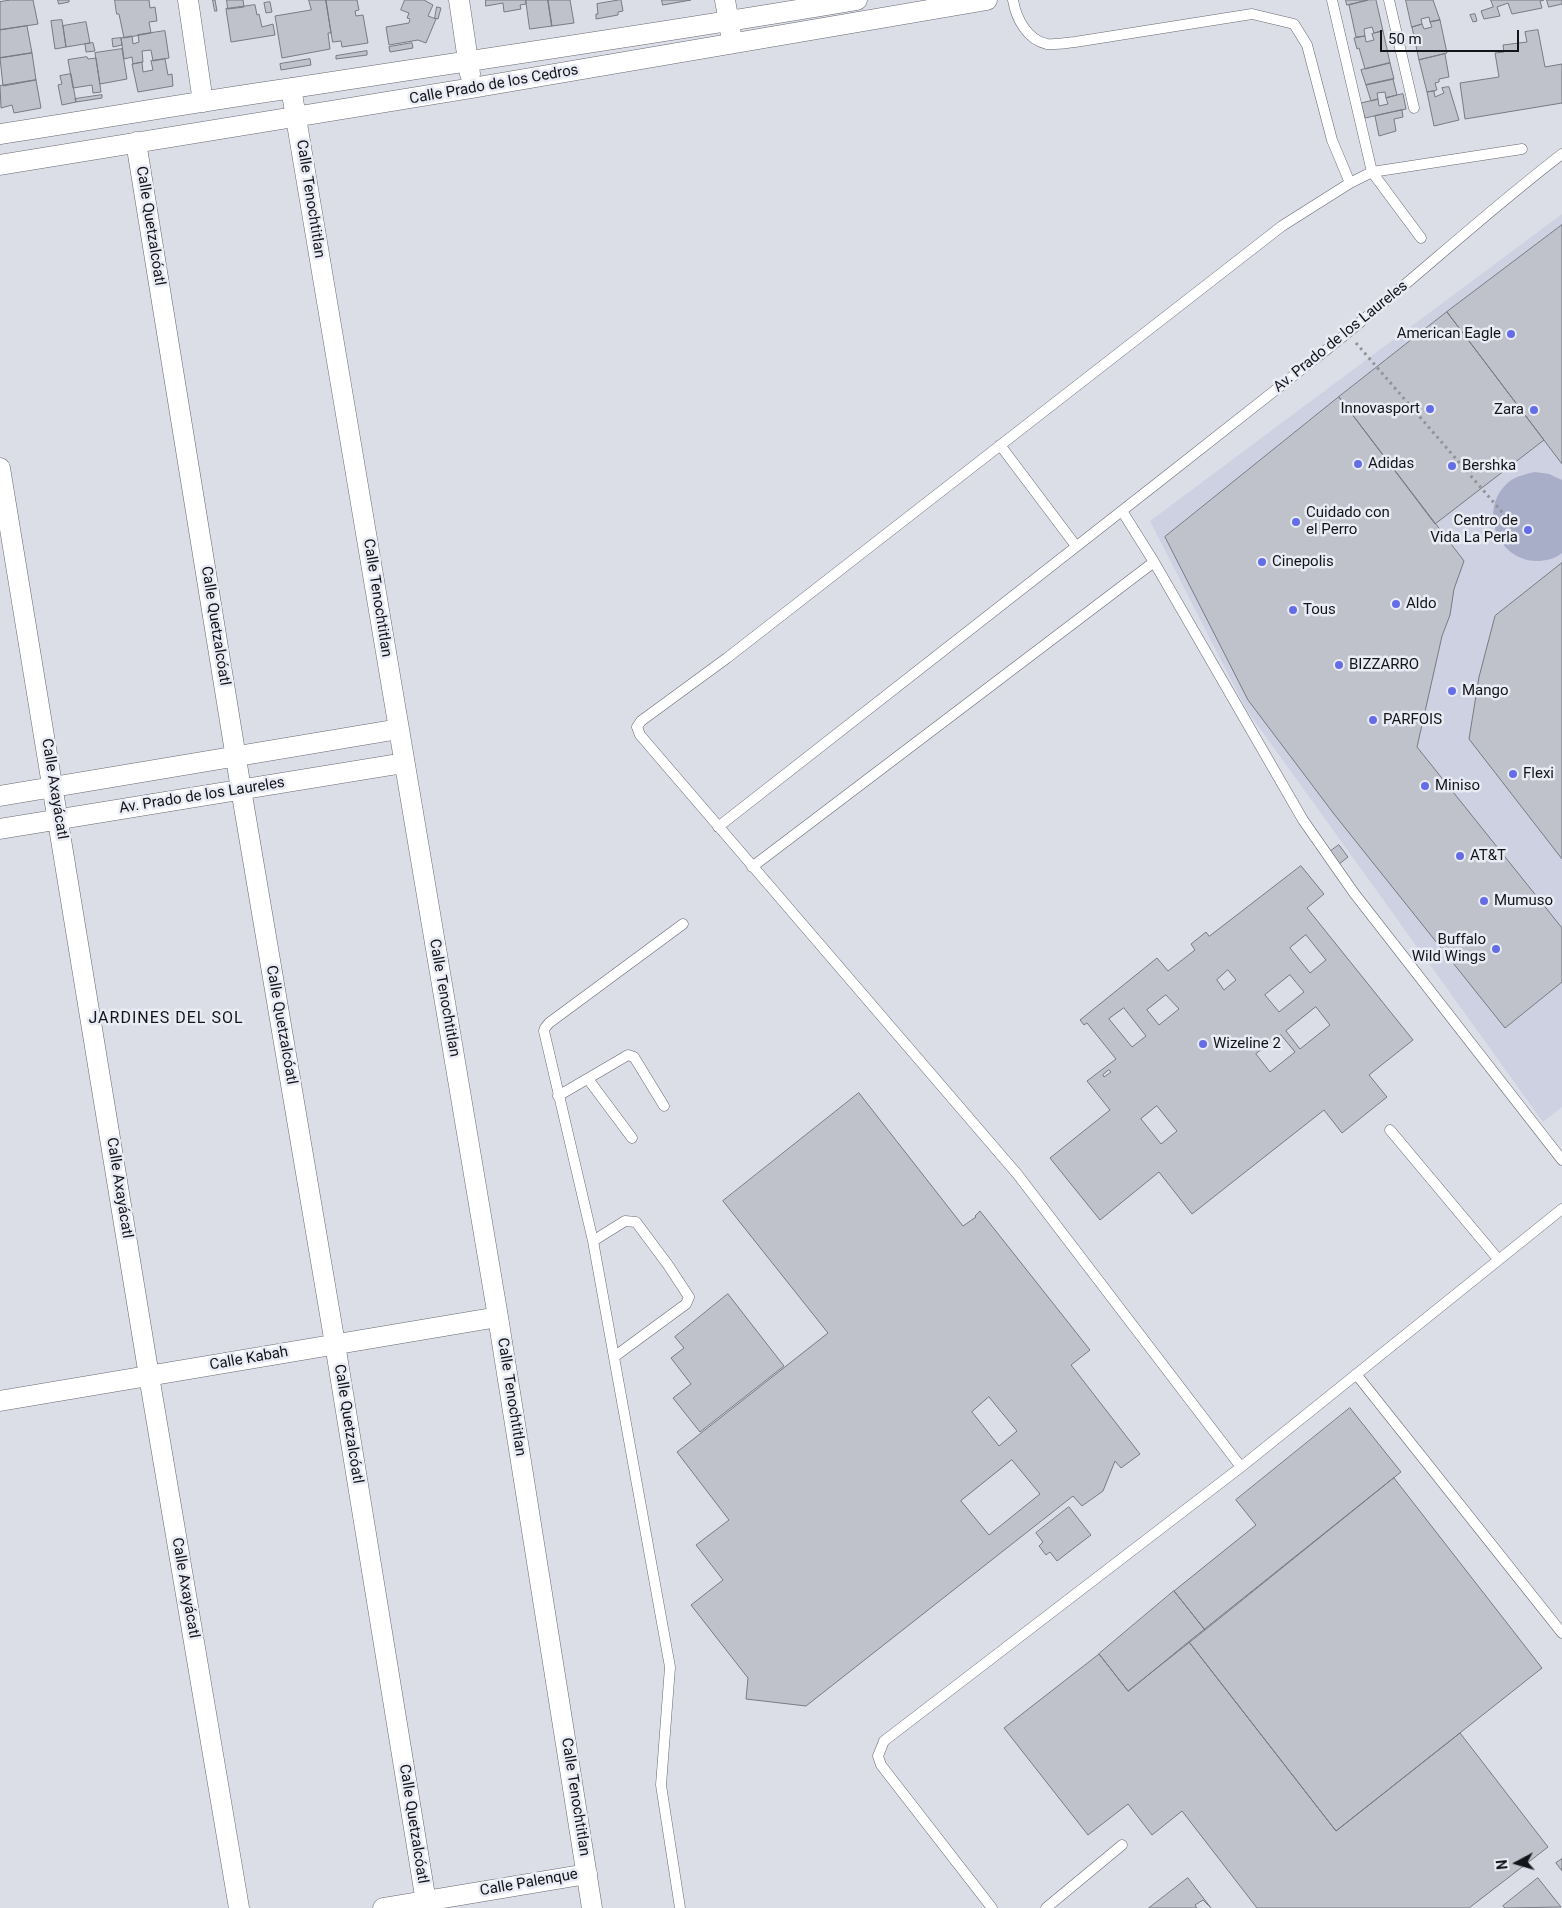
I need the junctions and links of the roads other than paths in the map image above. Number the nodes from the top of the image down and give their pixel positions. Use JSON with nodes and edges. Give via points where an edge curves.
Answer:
{"nodes":[{"id":1,"x":188,"y":0,"type":"edge"},
{"id":2,"x":459,"y":0,"type":"edge"},
{"id":3,"x":725,"y":0,"type":"edge"},
{"id":4,"x":857,"y":0,"type":"edge"},
{"id":5,"x":987,"y":0,"type":"edge"},
{"id":6,"x":1013,"y":0,"type":"edge"},
{"id":7,"x":1332,"y":0,"type":"edge"},
{"id":8,"x":1389,"y":0,"type":"edge"},
{"id":9,"x":728,"y":22,"type":"junction"},
{"id":10,"x":732,"y":44,"type":"junction"},
{"id":11,"x":469,"y":62,"type":"junction"},
{"id":12,"x":291,"y":88,"type":"junction"},
{"id":13,"x":472,"y":88,"type":"junction"},
{"id":14,"x":203,"y":102,"type":"junction"},
{"id":15,"x":1414,"y":108,"type":"dead end"},
{"id":16,"x":297,"y":118,"type":"junction"},
{"id":17,"x":0,"y":134,"type":"edge"},
{"id":18,"x":136,"y":142,"type":"junction"},
{"id":19,"x":1522,"y":149,"type":"dead end"},
{"id":20,"x":1562,"y":154,"type":"edge"},
{"id":21,"x":0,"y":166,"type":"edge"},
{"id":22,"x":1372,"y":172,"type":"junction"},
{"id":23,"x":1350,"y":183,"type":"junction"},
{"id":24,"x":1421,"y":238,"type":"dead end"},
{"id":25,"x":1000,"y":445,"type":"junction"},
{"id":26,"x":0,"y":468,"type":"edge"},
{"id":27,"x":1119,"y":513,"type":"junction"},
{"id":28,"x":1076,"y":546,"type":"junction"},
{"id":29,"x":1154,"y":562,"type":"junction"},
{"id":30,"x":399,"y":730,"type":"junction"},
{"id":31,"x":236,"y":756,"type":"junction"},
{"id":32,"x":404,"y":763,"type":"junction"},
{"id":33,"x":54,"y":787,"type":"junction"},
{"id":34,"x":241,"y":789,"type":"junction"},
{"id":35,"x":0,"y":796,"type":"edge"},
{"id":36,"x":59,"y":820,"type":"junction"},
{"id":37,"x":718,"y":827,"type":"junction"},
{"id":38,"x":0,"y":829,"type":"edge"},
{"id":39,"x":752,"y":867,"type":"junction"},
{"id":40,"x":683,"y":924,"type":"dead end"},
{"id":41,"x":588,"y":1079,"type":"junction"},
{"id":42,"x":558,"y":1096,"type":"junction"},
{"id":43,"x":664,"y":1106,"type":"dead end"},
{"id":44,"x":1390,"y":1130,"type":"dead end"},
{"id":45,"x":632,"y":1138,"type":"dead end"},
{"id":46,"x":1562,"y":1160,"type":"edge"},
{"id":47,"x":1562,"y":1210,"type":"edge"},
{"id":48,"x":593,"y":1240,"type":"junction"},
{"id":49,"x":1498,"y":1259,"type":"junction"},
{"id":50,"x":498,"y":1317,"type":"junction"},
{"id":51,"x":335,"y":1344,"type":"junction"},
{"id":52,"x":614,"y":1357,"type":"junction"},
{"id":53,"x":1356,"y":1374,"type":"junction"},
{"id":54,"x":149,"y":1376,"type":"junction"},
{"id":55,"x":0,"y":1401,"type":"edge"},
{"id":56,"x":1241,"y":1467,"type":"junction"},
{"id":57,"x":1562,"y":1633,"type":"edge"},
{"id":58,"x":1122,"y":1845,"type":"dead end"},
{"id":59,"x":587,"y":1874,"type":"junction"},
{"id":60,"x":426,"y":1904,"type":"edge"},
{"id":61,"x":239,"y":1908,"type":"edge"},
{"id":62,"x":383,"y":1908,"type":"edge"},
{"id":63,"x":592,"y":1908,"type":"edge"},
{"id":64,"x":680,"y":1908,"type":"edge"},
{"id":65,"x":992,"y":1908,"type":"edge"},
{"id":66,"x":1046,"y":1908,"type":"edge"}],
"edges":[{"from":1,"to":14,"type":"street"},
{"from":2,"to":11,"type":"street"},
{"from":3,"to":9,"type":"street"},
{"from":4,"to":9,"type":"street","name":"Calle Prado de los Cedros"},
{"from":5,"to":10,"type":"street","name":"Calle Prado de los Cedros"},
{"from":6,"to":23,"type":"lane","via":[[1014,9],[1026,30],[1047,44],[1252,14],[1294,24],[1307,45],[1332,140]]},
{"from":7,"to":22,"type":"lane"},
{"from":8,"to":15,"type":"lane"},
{"from":9,"to":10,"type":"street"},
{"from":9,"to":11,"type":"street","name":"Calle Prado de los Cedros"},
{"from":10,"to":13,"type":"street","name":"Calle Prado de los Cedros"},
{"from":11,"to":12,"type":"street","name":"Calle Prado de los Cedros"},
{"from":11,"to":13,"type":"street"},
{"from":12,"to":14,"type":"street","name":"Calle Prado de los Cedros"},
{"from":12,"to":16,"type":"street","name":"Calle Tenochtitlan"},
{"from":13,"to":16,"type":"street","name":"Calle Prado de los Cedros"},
{"from":14,"to":17,"type":"street","name":"Calle Prado de los Cedros"},
{"from":16,"to":18,"type":"street","name":"Calle Prado de los Cedros"},
{"from":16,"to":30,"type":"street","name":"Calle Tenochtitlan"},
{"from":18,"to":21,"type":"street","name":"Calle Prado de los Cedros"},
{"from":18,"to":31,"type":"street","name":"Calle Quetzalcóatl"},
{"from":19,"to":22,"type":"lane"},
{"from":20,"to":27,"type":"lane","name":"Av. Prado de los Laureles","via":[[1347,333]]},
{"from":22,"to":23,"type":"lane"},
{"from":22,"to":24,"type":"lane"},
{"from":23,"to":25,"type":"lane","via":[[1282,226]]},
{"from":25,"to":28,"type":"lane"},
{"from":25,"to":37,"type":"lane","via":[[639,724],[640,735]]},
{"from":26,"to":33,"type":"street","name":"Calle Axayácatl"},
{"from":27,"to":28,"type":"lane","name":"Av. Prado de los Laureles"},
{"from":27,"to":29,"type":"lane"},
{"from":28,"to":37,"type":"lane","name":"Av. Prado de los Laureles"},
{"from":29,"to":39,"type":"lane"},
{"from":29,"to":46,"type":"lane","via":[[1302,820],[1354,893]]},
{"from":30,"to":31,"type":"street"},
{"from":30,"to":32,"type":"street","name":"Calle Tenochtitlan"},
{"from":31,"to":33,"type":"street"},
{"from":31,"to":34,"type":"street","name":"Calle Quetzalcóatl"},
{"from":32,"to":34,"type":"street","name":"Av. Prado de los Laureles"},
{"from":32,"to":50,"type":"street","name":"Calle Tenochtitlan"},
{"from":33,"to":35,"type":"street"},
{"from":33,"to":36,"type":"street","name":"Calle Axayácatl"},
{"from":34,"to":36,"type":"street","name":"Av. Prado de los Laureles"},
{"from":34,"to":51,"type":"street","name":"Calle Quetzalcóatl"},
{"from":36,"to":38,"type":"street","name":"Av. Prado de los Laureles"},
{"from":36,"to":54,"type":"street","name":"Calle Axayácatl"},
{"from":37,"to":39,"type":"lane"},
{"from":39,"to":56,"type":"lane","via":[[1018,1175]]},
{"from":40,"to":42,"type":"lane","via":[[547,1025],[544,1031]]},
{"from":41,"to":42,"type":"lane"},
{"from":41,"to":43,"type":"lane","via":[[624,1056],[631,1055]]},
{"from":41,"to":45,"type":"lane"},
{"from":42,"to":48,"type":"lane"},
{"from":44,"to":49,"type":"lane"},
{"from":47,"to":49,"type":"lane"},
{"from":48,"to":52,"type":"lane"},
{"from":48,"to":52,"type":"lane","via":[[625,1222],[636,1222],[689,1297],[686,1304]]},
{"from":49,"to":53,"type":"lane"},
{"from":50,"to":51,"type":"street","name":"Calle Kabah"},
{"from":50,"to":59,"type":"street","name":"Calle Tenochtitlan"},
{"from":51,"to":54,"type":"street","name":"Calle Kabah"},
{"from":51,"to":60,"type":"street","name":"Calle Quetzalcóatl"},
{"from":52,"to":64,"type":"lane","via":[[670,1667],[661,1785]]},
{"from":53,"to":56,"type":"lane"},
{"from":53,"to":57,"type":"lane"},
{"from":54,"to":55,"type":"street","name":"Calle Kabah"},
{"from":54,"to":61,"type":"street","name":"Calle Axayácatl"},
{"from":56,"to":65,"type":"lane","via":[[884,1741],[878,1756],[881,1765]]},
{"from":58,"to":66,"type":"lane"},
{"from":59,"to":60,"type":"street","name":"Calle Palenque"},
{"from":59,"to":63,"type":"street","name":"Calle Tenochtitlan"},
{"from":60,"to":62,"type":"street","name":"Calle Palenque"}]}
